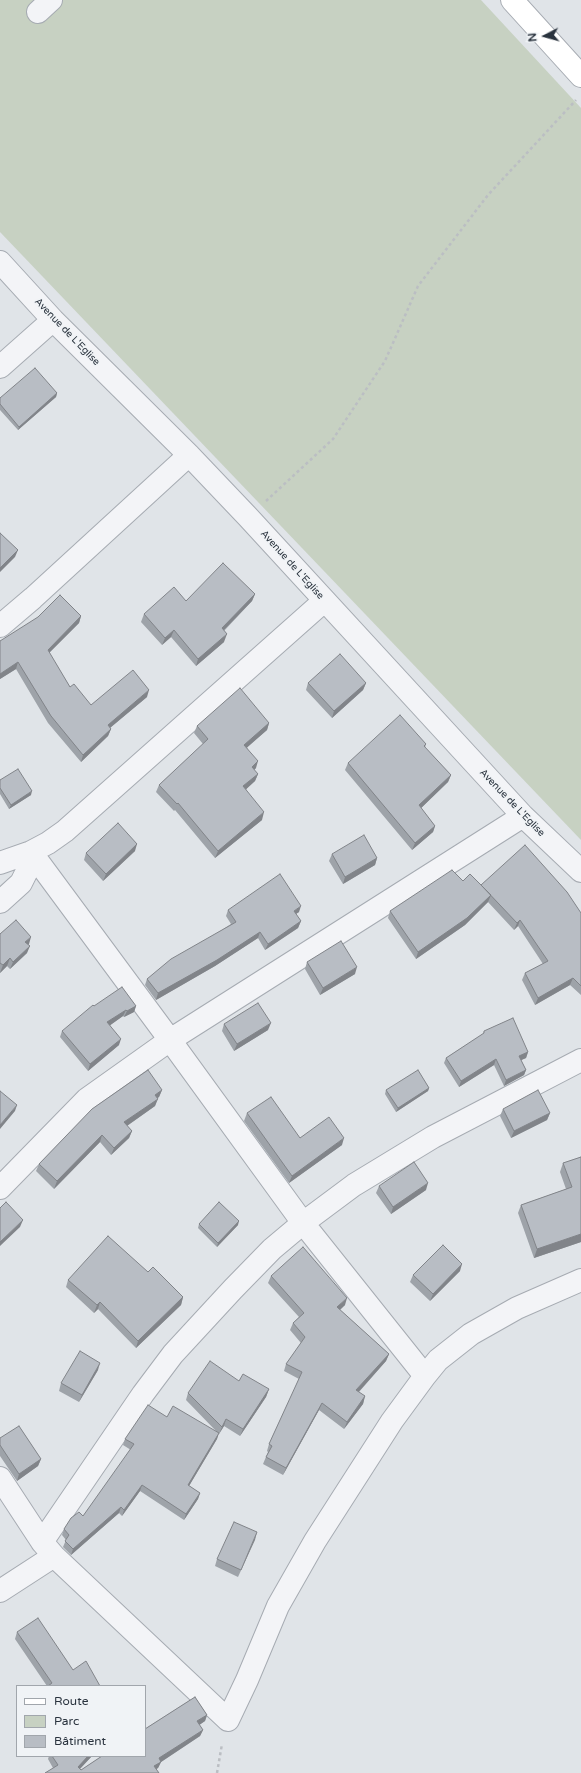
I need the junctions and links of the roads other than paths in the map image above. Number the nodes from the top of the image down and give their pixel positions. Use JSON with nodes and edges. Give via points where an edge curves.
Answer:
{"nodes":[{"id":1,"x":512,"y":0,"type":"edge"},
{"id":2,"x":581,"y":76,"type":"edge"},
{"id":3,"x":0,"y":262,"type":"edge"},
{"id":4,"x":53,"y":320,"type":"junction"},
{"id":5,"x":0,"y":367,"type":"edge"},
{"id":6,"x":189,"y":455,"type":"junction"},
{"id":7,"x":324,"y":601,"type":"junction"},
{"id":8,"x":0,"y":626,"type":"edge"},
{"id":9,"x":523,"y":816,"type":"junction"},
{"id":10,"x":31,"y":852,"type":"junction"},
{"id":11,"x":0,"y":863,"type":"edge"},
{"id":12,"x":581,"y":871,"type":"edge"},
{"id":13,"x":0,"y":902,"type":"edge"},
{"id":14,"x":170,"y":1040,"type":"junction"},
{"id":15,"x":581,"y":1060,"type":"edge"},
{"id":16,"x":0,"y":1188,"type":"edge"},
{"id":17,"x":303,"y":1223,"type":"junction"},
{"id":18,"x":580,"y":1282,"type":"edge"},
{"id":19,"x":424,"y":1376,"type":"junction"},
{"id":20,"x":0,"y":1478,"type":"edge"},
{"id":21,"x":48,"y":1549,"type":"junction"},
{"id":22,"x":0,"y":1591,"type":"edge"}],
"edges":[{"from":1,"to":2,"type":"street"},
{"from":3,"to":4,"type":"street","name":"Avenue de L'Eglise"},
{"from":4,"to":5,"type":"street"},
{"from":4,"to":6,"type":"street","name":"Avenue de L'Eglise"},
{"from":6,"to":7,"type":"street","name":"Avenue de L'Eglise"},
{"from":6,"to":8,"type":"street","via":[[34,598]]},
{"from":7,"to":9,"type":"street","name":"Avenue de L'Eglise"},
{"from":7,"to":10,"type":"street","via":[[65,831]]},
{"from":9,"to":12,"type":"street","name":"Avenue de L'Eglise"},
{"from":9,"to":14,"type":"street"},
{"from":10,"to":11,"type":"street"},
{"from":10,"to":13,"type":"street","via":[[28,869],[20,883]]},
{"from":10,"to":14,"type":"street"},
{"from":14,"to":16,"type":"street","via":[[87,1099]]},
{"from":14,"to":17,"type":"street"},
{"from":15,"to":17,"type":"street","via":[[433,1137],[354,1185]]},
{"from":17,"to":19,"type":"street"},
{"from":17,"to":21,"type":"street","via":[[272,1249],[172,1354],[142,1394]]},
{"from":18,"to":19,"type":"street","via":[[517,1308],[471,1334],[438,1360]]},
{"from":19,"to":21,"type":"street","via":[[315,1541],[278,1606],[228,1720]]},
{"from":20,"to":21,"type":"street"},
{"from":21,"to":22,"type":"street"}]}
